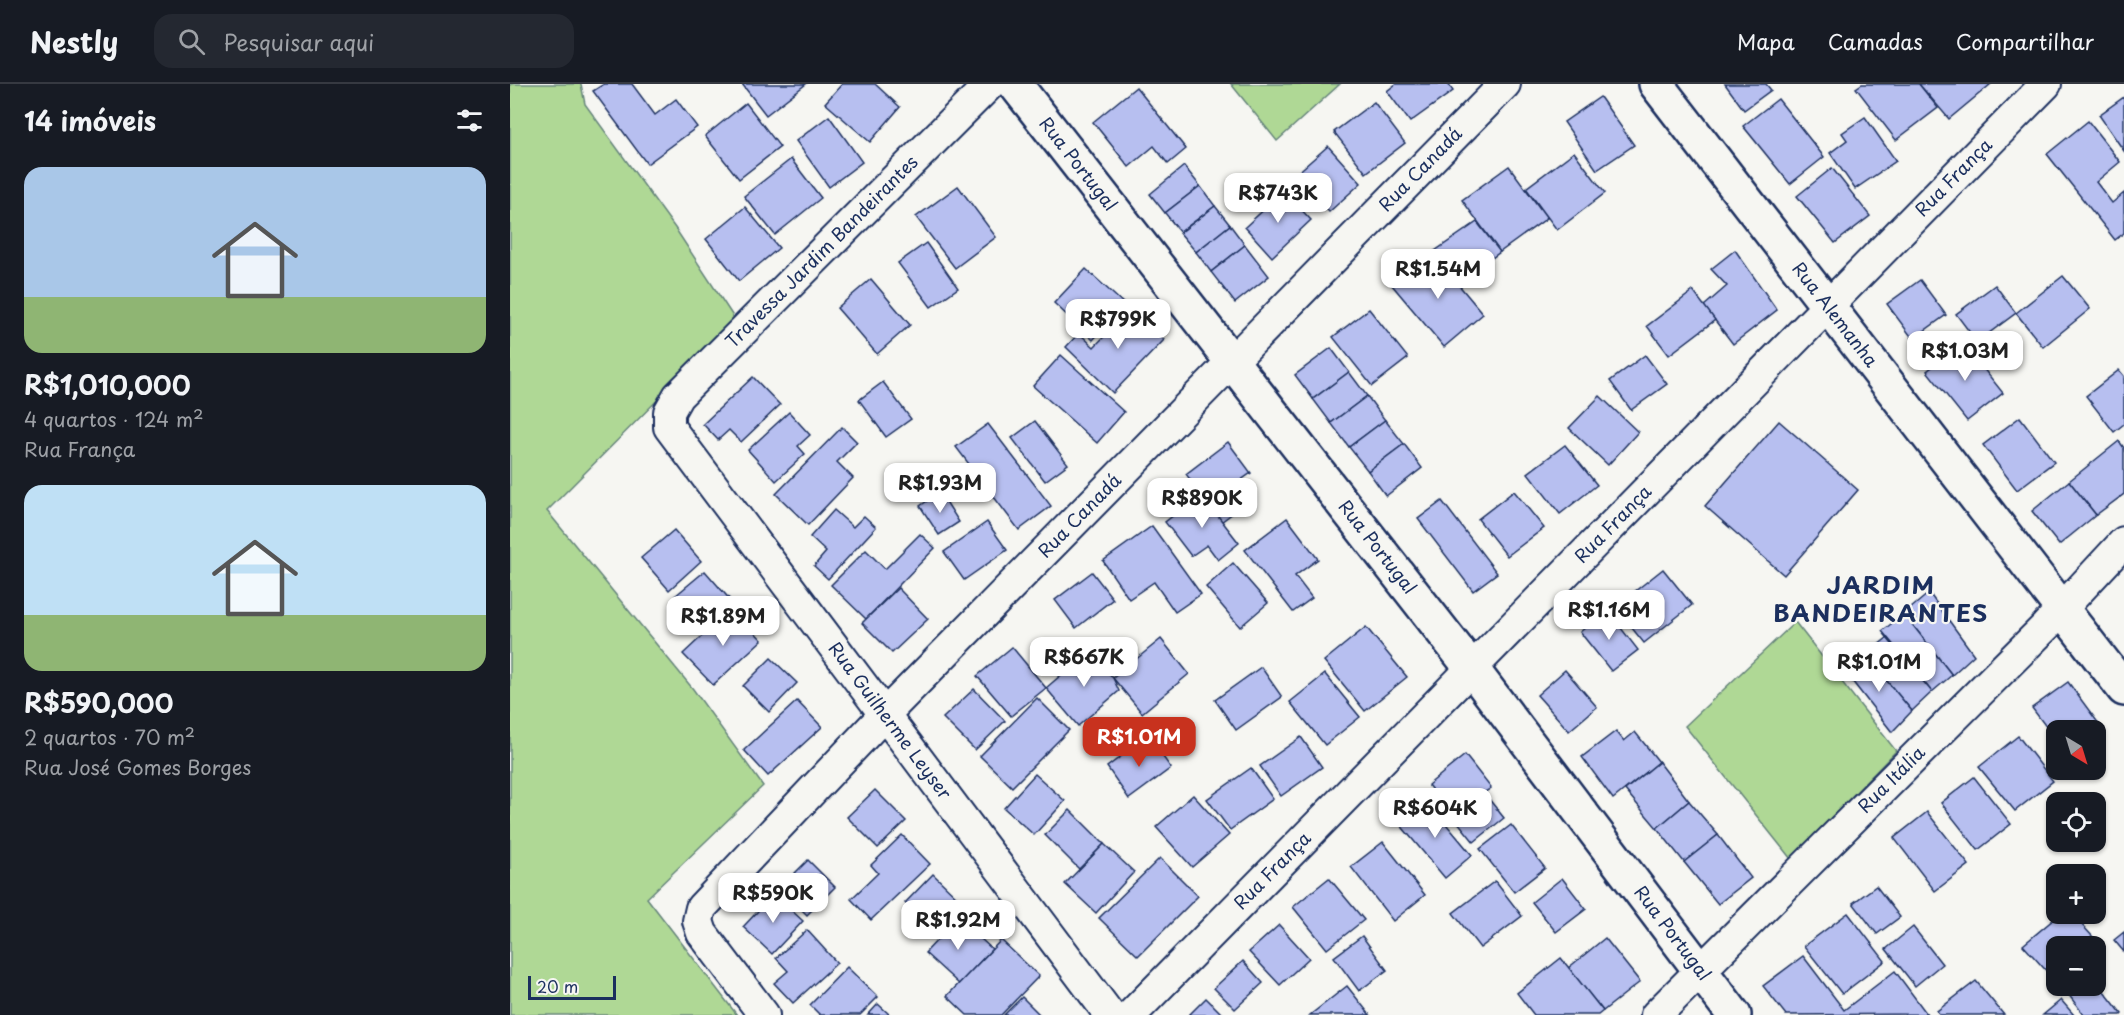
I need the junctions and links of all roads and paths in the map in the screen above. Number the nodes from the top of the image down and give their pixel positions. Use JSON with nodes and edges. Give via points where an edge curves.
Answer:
{"nodes":[{"id":1,"x":990,"y":84,"type":"edge"},
{"id":2,"x":1015,"y":84,"type":"edge"},
{"id":3,"x":1505,"y":84,"type":"edge"},
{"id":4,"x":1656,"y":84,"type":"edge"},
{"id":5,"x":2046,"y":84,"type":"edge"},
{"id":6,"x":1828,"y":305,"type":"junction"},
{"id":7,"x":1233,"y":361,"type":"junction"},
{"id":8,"x":669,"y":427,"type":"joint"},
{"id":9,"x":2124,"y":542,"type":"edge"},
{"id":10,"x":2063,"y":609,"type":"junction"},
{"id":11,"x":1472,"y":669,"type":"junction"},
{"id":12,"x":2124,"y":690,"type":"edge"},
{"id":13,"x":884,"y":715,"type":"junction"},
{"id":14,"x":1700,"y":970,"type":"junction"},
{"id":15,"x":764,"y":1015,"type":"edge"},
{"id":16,"x":1110,"y":1015,"type":"edge"},
{"id":17,"x":1131,"y":1015,"type":"edge"},
{"id":18,"x":1656,"y":1015,"type":"edge"},
{"id":19,"x":1734,"y":1015,"type":"edge"}],
"edges":[{"from":1,"to":8,"type":"street","name":"Travessa Jardim Bandeirantes","via":[[678,396],[669,412]]},
{"from":2,"to":7,"type":"street","name":"Rua Portugal"},
{"from":3,"to":7,"type":"street","name":"Rua Canadá"},
{"from":4,"to":6,"type":"street","name":"Rua Alemanha"},
{"from":5,"to":6,"type":"street","name":"Rua França"},
{"from":6,"to":10,"type":"street","name":"Rua Alemanha"},
{"from":6,"to":11,"type":"street","name":"Rua França"},
{"from":7,"to":11,"type":"street","name":"Rua Portugal"},
{"from":7,"to":13,"type":"street","name":"Rua Canadá"},
{"from":8,"to":13,"type":"street","name":"Rua Guilherme Leyser"},
{"from":9,"to":10,"type":"street","name":"Rua Itália"},
{"from":10,"to":12,"type":"street","name":"Rua Alemanha"},
{"from":10,"to":14,"type":"street","name":"Rua Itália"},
{"from":11,"to":14,"type":"street","name":"Rua Portugal"},
{"from":11,"to":17,"type":"street","name":"Rua França"},
{"from":13,"to":15,"type":"street","name":"Rua Canadá","via":[[701,908],[698,921],[702,933]]},
{"from":13,"to":16,"type":"street","name":"Rua Guilherme Leyser"},
{"from":14,"to":18,"type":"street","name":"Rua Itália"},
{"from":14,"to":19,"type":"street","name":"Rua Portugal"}]}
